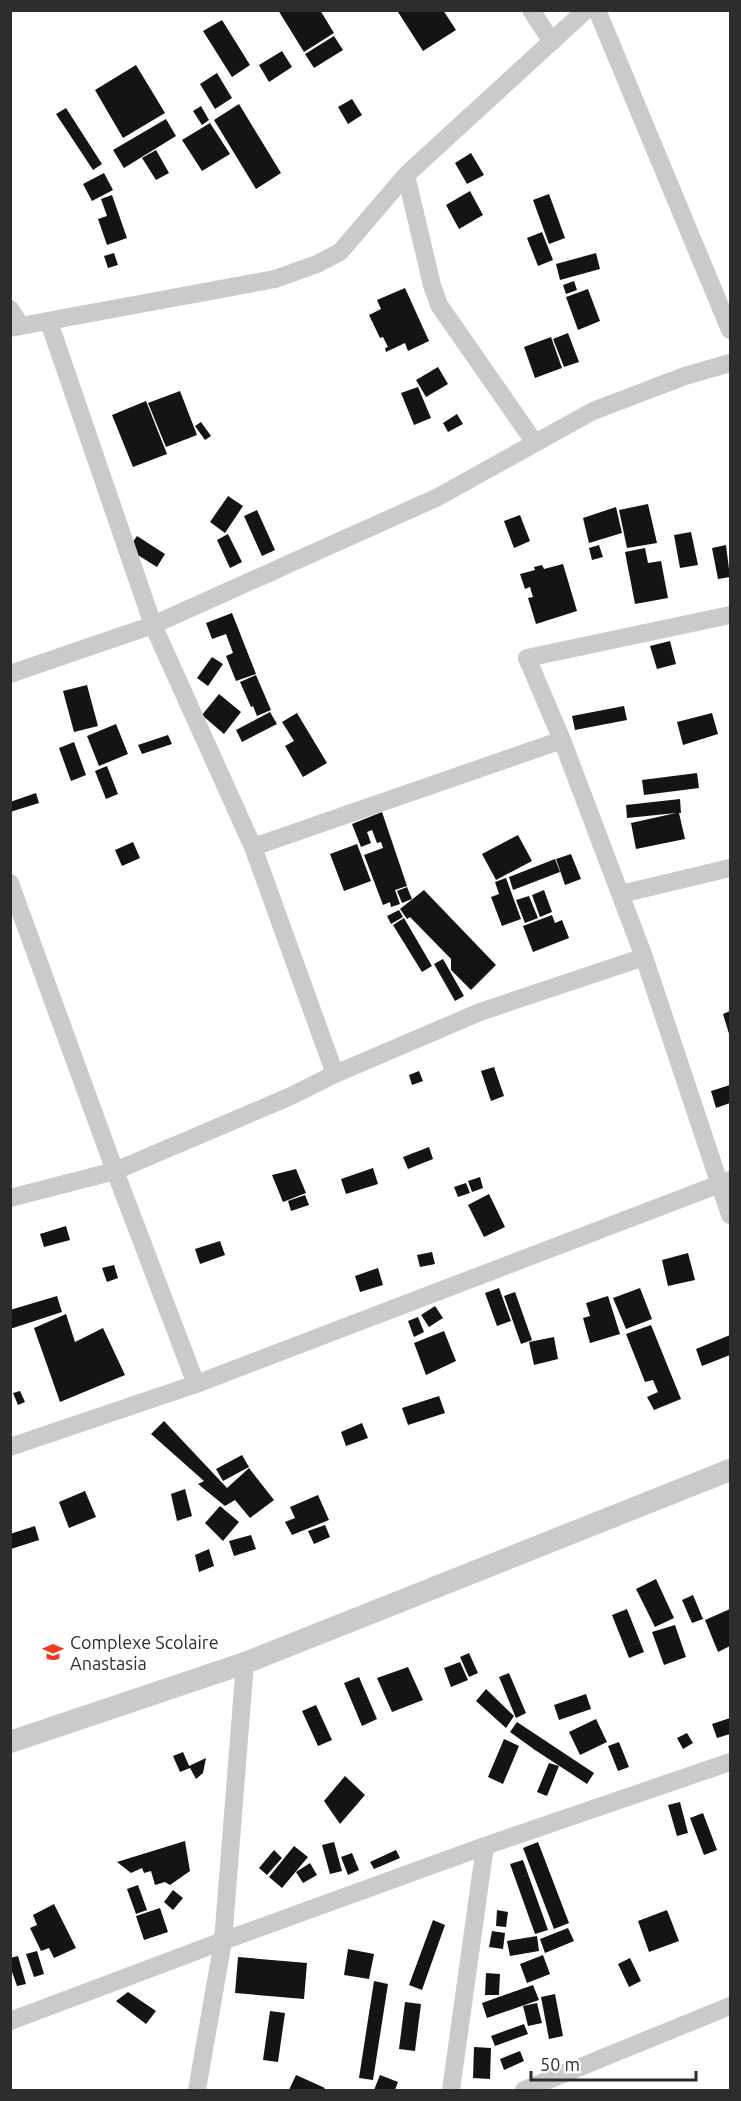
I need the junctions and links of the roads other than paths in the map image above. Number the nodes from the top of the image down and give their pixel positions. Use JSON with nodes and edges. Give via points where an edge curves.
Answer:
{"nodes":[{"id":1,"x":531,"y":10,"type":"edge"},
{"id":2,"x":586,"y":10,"type":"edge"},
{"id":3,"x":597,"y":10,"type":"edge"},
{"id":4,"x":552,"y":42,"type":"junction"},
{"id":5,"x":406,"y":175,"type":"junction"},
{"id":6,"x":10,"y":309,"type":"edge"},
{"id":7,"x":49,"y":322,"type":"junction"},
{"id":8,"x":16,"y":327,"type":"edge"},
{"id":9,"x":730,"y":330,"type":"edge"},
{"id":10,"x":730,"y":363,"type":"edge"},
{"id":11,"x":535,"y":444,"type":"junction"},
{"id":12,"x":730,"y":615,"type":"edge"},
{"id":13,"x":153,"y":625,"type":"junction"},
{"id":14,"x":10,"y":674,"type":"edge"},
{"id":15,"x":562,"y":740,"type":"junction"},
{"id":16,"x":253,"y":847,"type":"junction"},
{"id":17,"x":730,"y":868,"type":"edge"},
{"id":18,"x":10,"y":883,"type":"edge"},
{"id":19,"x":621,"y":894,"type":"junction"},
{"id":20,"x":644,"y":957,"type":"junction"},
{"id":21,"x":335,"y":1074,"type":"junction"},
{"id":22,"x":115,"y":1171,"type":"junction"},
{"id":23,"x":726,"y":1182,"type":"edge"},
{"id":24,"x":10,"y":1198,"type":"edge"},
{"id":25,"x":730,"y":1215,"type":"edge"},
{"id":26,"x":196,"y":1384,"type":"junction"},
{"id":27,"x":10,"y":1447,"type":"edge"},
{"id":28,"x":730,"y":1470,"type":"edge"},
{"id":29,"x":244,"y":1663,"type":"junction"},
{"id":30,"x":10,"y":1742,"type":"edge"},
{"id":31,"x":730,"y":1762,"type":"edge"},
{"id":32,"x":486,"y":1846,"type":"junction"},
{"id":33,"x":223,"y":1941,"type":"junction"},
{"id":34,"x":730,"y":2006,"type":"edge"},
{"id":35,"x":10,"y":2021,"type":"edge"},
{"id":36,"x":196,"y":2091,"type":"edge"},
{"id":37,"x":451,"y":2091,"type":"edge"},
{"id":38,"x":524,"y":2091,"type":"edge"}],
"edges":[{"from":1,"to":4,"type":"street"},
{"from":2,"to":4,"type":"street"},
{"from":3,"to":9,"type":"street"},
{"from":4,"to":5,"type":"street"},
{"from":5,"to":7,"type":"street","via":[[340,252],[317,264],[275,279]]},
{"from":5,"to":11,"type":"street","via":[[439,305]]},
{"from":6,"to":8,"type":"street"},
{"from":7,"to":8,"type":"street"},
{"from":7,"to":13,"type":"street"},
{"from":10,"to":11,"type":"street","via":[[593,411]]},
{"from":11,"to":13,"type":"street","via":[[438,497]]},
{"from":12,"to":15,"type":"street","via":[[527,658]]},
{"from":13,"to":14,"type":"street"},
{"from":13,"to":16,"type":"street"},
{"from":15,"to":16,"type":"street"},
{"from":15,"to":19,"type":"street"},
{"from":16,"to":21,"type":"street"},
{"from":17,"to":19,"type":"street"},
{"from":18,"to":22,"type":"street"},
{"from":19,"to":20,"type":"street"},
{"from":20,"to":21,"type":"street","via":[[480,1012]]},
{"from":20,"to":23,"type":"street"},
{"from":21,"to":22,"type":"street"},
{"from":22,"to":24,"type":"street"},
{"from":22,"to":26,"type":"street"},
{"from":23,"to":25,"type":"street"},
{"from":23,"to":26,"type":"street"},
{"from":26,"to":27,"type":"street"},
{"from":28,"to":29,"type":"street"},
{"from":29,"to":30,"type":"street"},
{"from":29,"to":33,"type":"street"},
{"from":31,"to":32,"type":"street"},
{"from":32,"to":33,"type":"street"},
{"from":32,"to":37,"type":"street"},
{"from":33,"to":35,"type":"street"},
{"from":33,"to":36,"type":"street"},
{"from":34,"to":38,"type":"street"}]}
